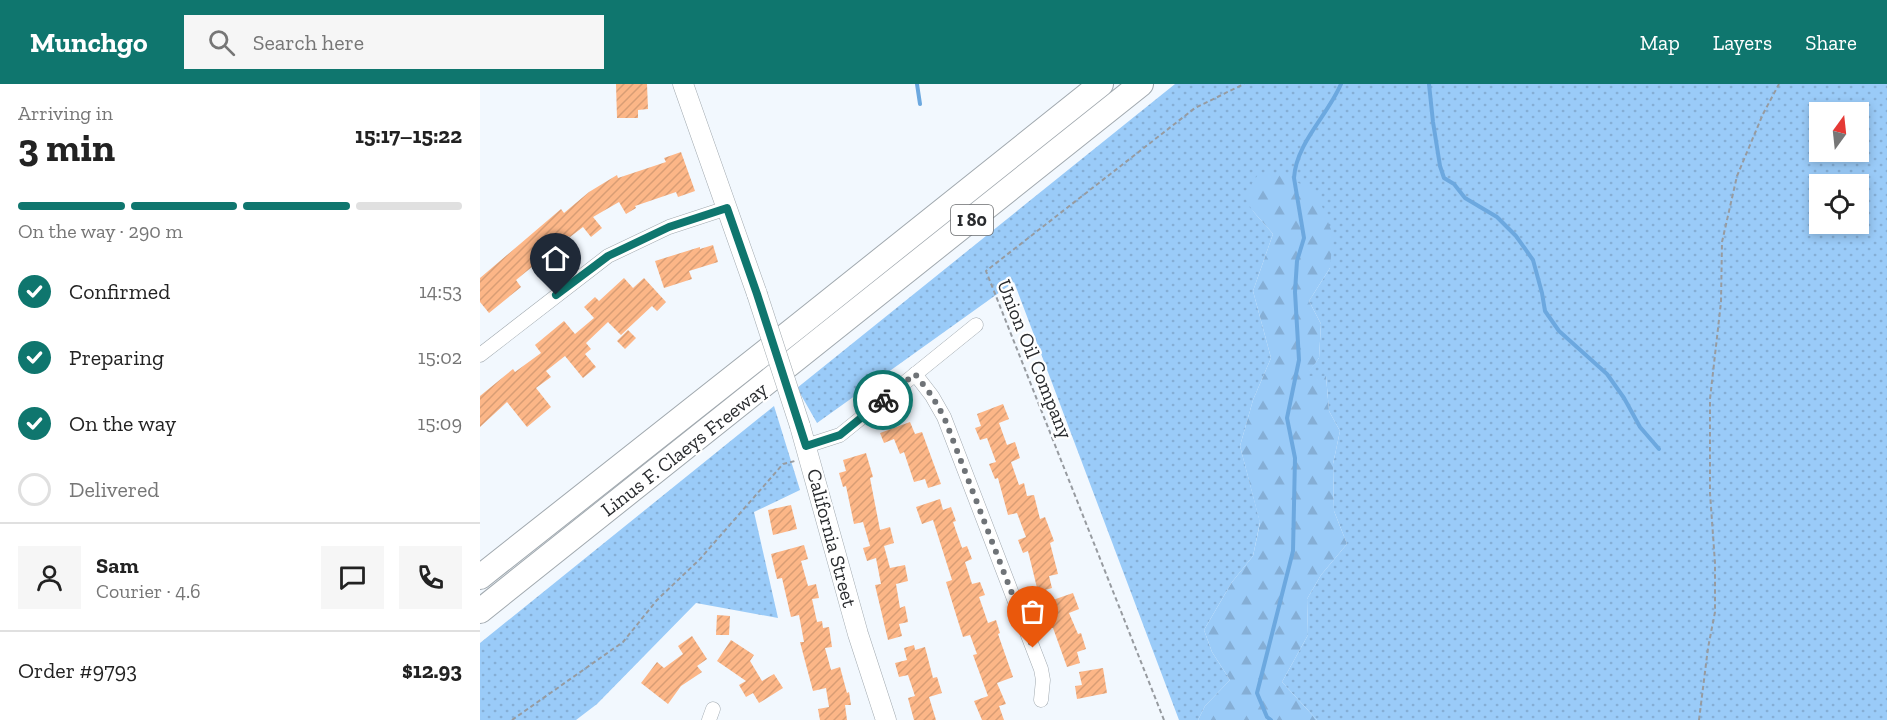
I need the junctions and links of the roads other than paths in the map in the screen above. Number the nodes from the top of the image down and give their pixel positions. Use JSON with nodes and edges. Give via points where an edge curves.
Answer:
{"nodes":[{"id":1,"x":683,"y":84,"type":"edge"},
{"id":2,"x":1101,"y":84,"type":"edge"},
{"id":3,"x":1142,"y":84,"type":"edge"},
{"id":4,"x":727,"y":208,"type":"junction"},
{"id":5,"x":976,"y":325,"type":"dead end"},
{"id":6,"x":480,"y":355,"type":"edge"},
{"id":7,"x":915,"y":374,"type":"junction"},
{"id":8,"x":807,"y":452,"type":"junction"},
{"id":9,"x":480,"y":577,"type":"edge"},
{"id":10,"x":480,"y":611,"type":"edge"},
{"id":11,"x":1041,"y":700,"type":"dead end"},
{"id":12,"x":886,"y":720,"type":"edge"}],
"edges":[{"from":1,"to":4,"type":"street","name":"California Street"},
{"from":2,"to":9,"type":"highway","name":"Linus F. Claeys Freeway","number":"I 80"},
{"from":3,"to":10,"type":"highway","name":"Linus F. Claeys Freeway","number":"I 80"},
{"from":4,"to":6,"type":"street","via":[[669,227],[608,256]]},
{"from":4,"to":8,"type":"street","name":"California Street","bridge":true},
{"from":5,"to":7,"type":"street"},
{"from":7,"to":8,"type":"street","via":[[840,435]]},
{"from":7,"to":11,"type":"street","via":[[941,411],[1041,669]]},
{"from":8,"to":12,"type":"street","name":"California Street"}]}
